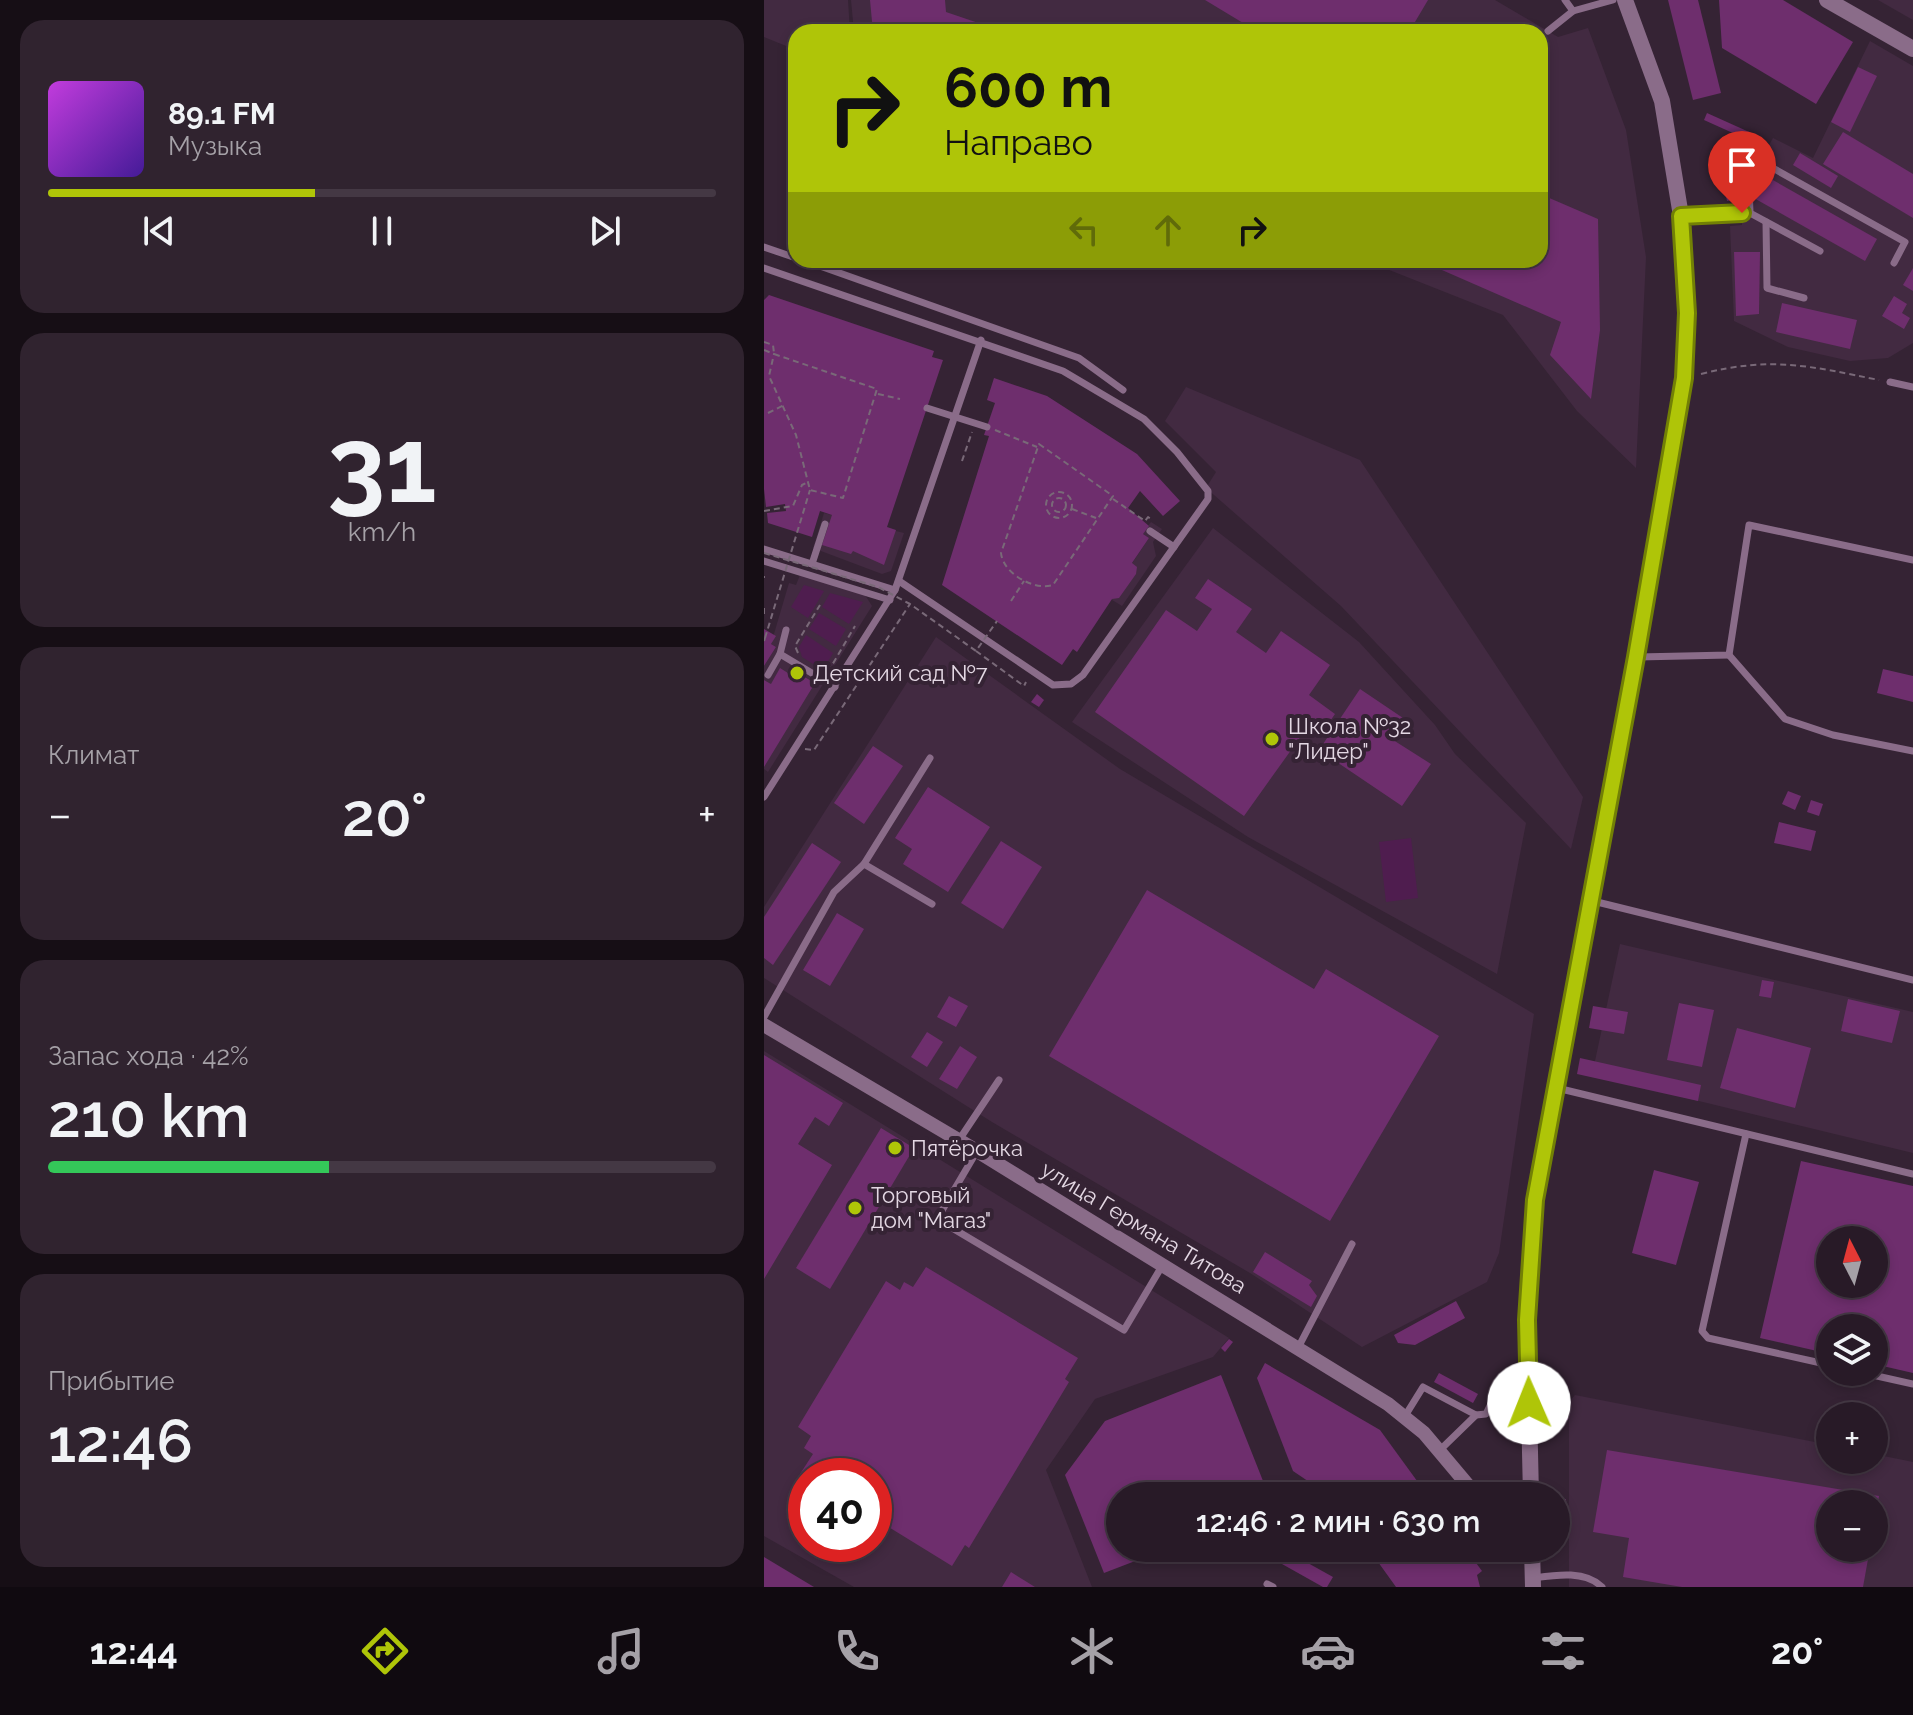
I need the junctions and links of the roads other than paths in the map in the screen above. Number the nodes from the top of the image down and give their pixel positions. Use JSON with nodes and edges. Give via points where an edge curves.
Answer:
{"nodes":[{"id":1,"x":1565,"y":0,"type":"edge"},
{"id":2,"x":1613,"y":0,"type":"edge"},
{"id":3,"x":1625,"y":0,"type":"edge"},
{"id":4,"x":1827,"y":0,"type":"edge"},
{"id":5,"x":1573,"y":11,"type":"junction"},
{"id":6,"x":1548,"y":31,"type":"dead end"},
{"id":7,"x":1913,"y":49,"type":"edge"},
{"id":8,"x":1750,"y":213,"type":"junction"},
{"id":9,"x":1681,"y":216,"type":"junction"},
{"id":10,"x":1766,"y":222,"type":"junction"},
{"id":11,"x":764,"y":247,"type":"edge"},
{"id":12,"x":1820,"y":251,"type":"dead end"},
{"id":13,"x":788,"y":255,"type":"edge"},
{"id":14,"x":1894,"y":263,"type":"dead end"},
{"id":15,"x":764,"y":268,"type":"edge"},
{"id":16,"x":826,"y":268,"type":"edge"},
{"id":17,"x":1804,"y":298,"type":"dead end"},
{"id":18,"x":981,"y":340,"type":"junction"},
{"id":19,"x":1890,"y":382,"type":"road end"},
{"id":20,"x":1913,"y":387,"type":"edge"},
{"id":21,"x":1123,"y":390,"type":"dead end"},
{"id":22,"x":927,"y":408,"type":"dead end"},
{"id":23,"x":987,"y":427,"type":"road end"},
{"id":24,"x":825,"y":524,"type":"dead end"},
{"id":25,"x":1150,"y":531,"type":"dead end"},
{"id":26,"x":1174,"y":547,"type":"junction"},
{"id":27,"x":764,"y":551,"type":"edge"},
{"id":28,"x":1913,"y":560,"type":"edge"},
{"id":29,"x":764,"y":561,"type":"edge"},
{"id":30,"x":812,"y":564,"type":"junction"},
{"id":31,"x":899,"y":581,"type":"junction"},
{"id":32,"x":895,"y":590,"type":"junction"},
{"id":33,"x":890,"y":600,"type":"junction"},
{"id":34,"x":786,"y":630,"type":"dead end"},
{"id":35,"x":780,"y":654,"type":"junction"},
{"id":36,"x":1729,"y":655,"type":"junction"},
{"id":37,"x":1636,"y":657,"type":"junction"},
{"id":38,"x":768,"y":675,"type":"dead end"},
{"id":39,"x":835,"y":687,"type":"junction"},
{"id":40,"x":1913,"y":751,"type":"edge"},
{"id":41,"x":930,"y":758,"type":"dead end"},
{"id":42,"x":764,"y":797,"type":"edge"},
{"id":43,"x":864,"y":864,"type":"junction"},
{"id":44,"x":1590,"y":900,"type":"junction"},
{"id":45,"x":932,"y":904,"type":"dead end"},
{"id":46,"x":1913,"y":980,"type":"edge"},
{"id":47,"x":764,"y":1017,"type":"edge"},
{"id":48,"x":764,"y":1025,"type":"edge"},
{"id":49,"x":999,"y":1080,"type":"dead end"},
{"id":50,"x":1554,"y":1087,"type":"junction"},
{"id":51,"x":1746,"y":1134,"type":"junction"},
{"id":52,"x":959,"y":1140,"type":"junction"},
{"id":53,"x":977,"y":1151,"type":"junction"},
{"id":54,"x":1913,"y":1174,"type":"edge"},
{"id":55,"x":1352,"y":1244,"type":"dead end"},
{"id":56,"x":1163,"y":1265,"type":"junction"},
{"id":57,"x":1298,"y":1348,"type":"junction"},
{"id":58,"x":1816,"y":1362,"type":"edge"},
{"id":59,"x":1529,"y":1374,"type":"junction"},
{"id":60,"x":1888,"y":1378,"type":"edge"},
{"id":61,"x":1913,"y":1384,"type":"edge"},
{"id":62,"x":1476,"y":1415,"type":"junction"},
{"id":63,"x":1405,"y":1416,"type":"junction"},
{"id":64,"x":1440,"y":1450,"type":"junction"},
{"id":65,"x":1466,"y":1482,"type":"edge"},
{"id":66,"x":1531,"y":1482,"type":"edge"},
{"id":67,"x":1530,"y":1562,"type":"edge"},
{"id":68,"x":1533,"y":1582,"type":"edge"},
{"id":69,"x":1602,"y":1587,"type":"edge"}],
"edges":[{"from":1,"to":5,"type":"lane"},
{"from":2,"to":5,"type":"lane"},
{"from":3,"to":9,"type":"street","via":[[1662,101]]},
{"from":4,"to":7,"type":"street"},
{"from":5,"to":6,"type":"lane"},
{"from":8,"to":9,"type":"lane"},
{"from":8,"to":10,"type":"lane"},
{"from":8,"to":14,"type":"lane","via":[[1749,185],[1762,162],[1905,242]]},
{"from":9,"to":37,"type":"street","via":[[1687,313],[1684,378]]},
{"from":10,"to":12,"type":"lane"},
{"from":10,"to":17,"type":"lane","via":[[1767,288]]},
{"from":11,"to":13,"type":"lane"},
{"from":15,"to":18,"type":"lane"},
{"from":16,"to":21,"type":"lane","via":[[1079,358]]},
{"from":18,"to":26,"type":"lane","via":[[1097,389],[1144,419],[1177,452],[1209,495]]},
{"from":18,"to":31,"type":"lane"},
{"from":19,"to":20,"type":"lane"},
{"from":22,"to":23,"type":"lane","bridge":true},
{"from":24,"to":30,"type":"lane"},
{"from":25,"to":26,"type":"lane"},
{"from":26,"to":31,"type":"lane","via":[[1083,675],[1060,686]]},
{"from":27,"to":30,"type":"lane"},
{"from":28,"to":36,"type":"lane","via":[[1749,525]]},
{"from":29,"to":33,"type":"lane"},
{"from":30,"to":32,"type":"lane"},
{"from":31,"to":32,"type":"lane"},
{"from":32,"to":33,"type":"lane"},
{"from":33,"to":39,"type":"lane"},
{"from":34,"to":35,"type":"lane"},
{"from":35,"to":38,"type":"lane"},
{"from":35,"to":39,"type":"lane"},
{"from":36,"to":37,"type":"lane"},
{"from":36,"to":40,"type":"lane","via":[[1785,719]]},
{"from":37,"to":44,"type":"street"},
{"from":39,"to":42,"type":"lane"},
{"from":41,"to":43,"type":"lane"},
{"from":43,"to":45,"type":"lane"},
{"from":43,"to":47,"type":"lane","via":[[834,892]]},
{"from":44,"to":46,"type":"lane"},
{"from":44,"to":50,"type":"street"},
{"from":48,"to":52,"type":"street","name":"улица Германа Титова"},
{"from":49,"to":52,"type":"lane"},
{"from":50,"to":51,"type":"lane"},
{"from":50,"to":59,"type":"street","via":[[1535,1200]]},
{"from":51,"to":54,"type":"lane"},
{"from":51,"to":58,"type":"lane","via":[[1702,1331],[1708,1338]]},
{"from":52,"to":53,"type":"street","name":"улица Германа Титова"},
{"from":53,"to":56,"type":"street","name":"улица Германа Титова"},
{"from":53,"to":56,"type":"lane","via":[[937,1219],[1124,1330]]},
{"from":55,"to":57,"type":"lane"},
{"from":56,"to":57,"type":"street","name":"улица Германа Титова"},
{"from":57,"to":63,"type":"street","name":"улица Германа Титова"},
{"from":59,"to":62,"type":"lane","via":[[1502,1381],[1486,1414]]},
{"from":59,"to":66,"type":"street"},
{"from":60,"to":61,"type":"lane"},
{"from":62,"to":63,"type":"lane","via":[[1423,1387]]},
{"from":62,"to":64,"type":"lane"},
{"from":63,"to":64,"type":"street","name":"улица Германа Титова"},
{"from":64,"to":65,"type":"street","name":"улица Германа Титова"},
{"from":67,"to":68,"type":"street"},
{"from":68,"to":69,"type":"lane","via":[[1563,1574],[1593,1579]]}]}
